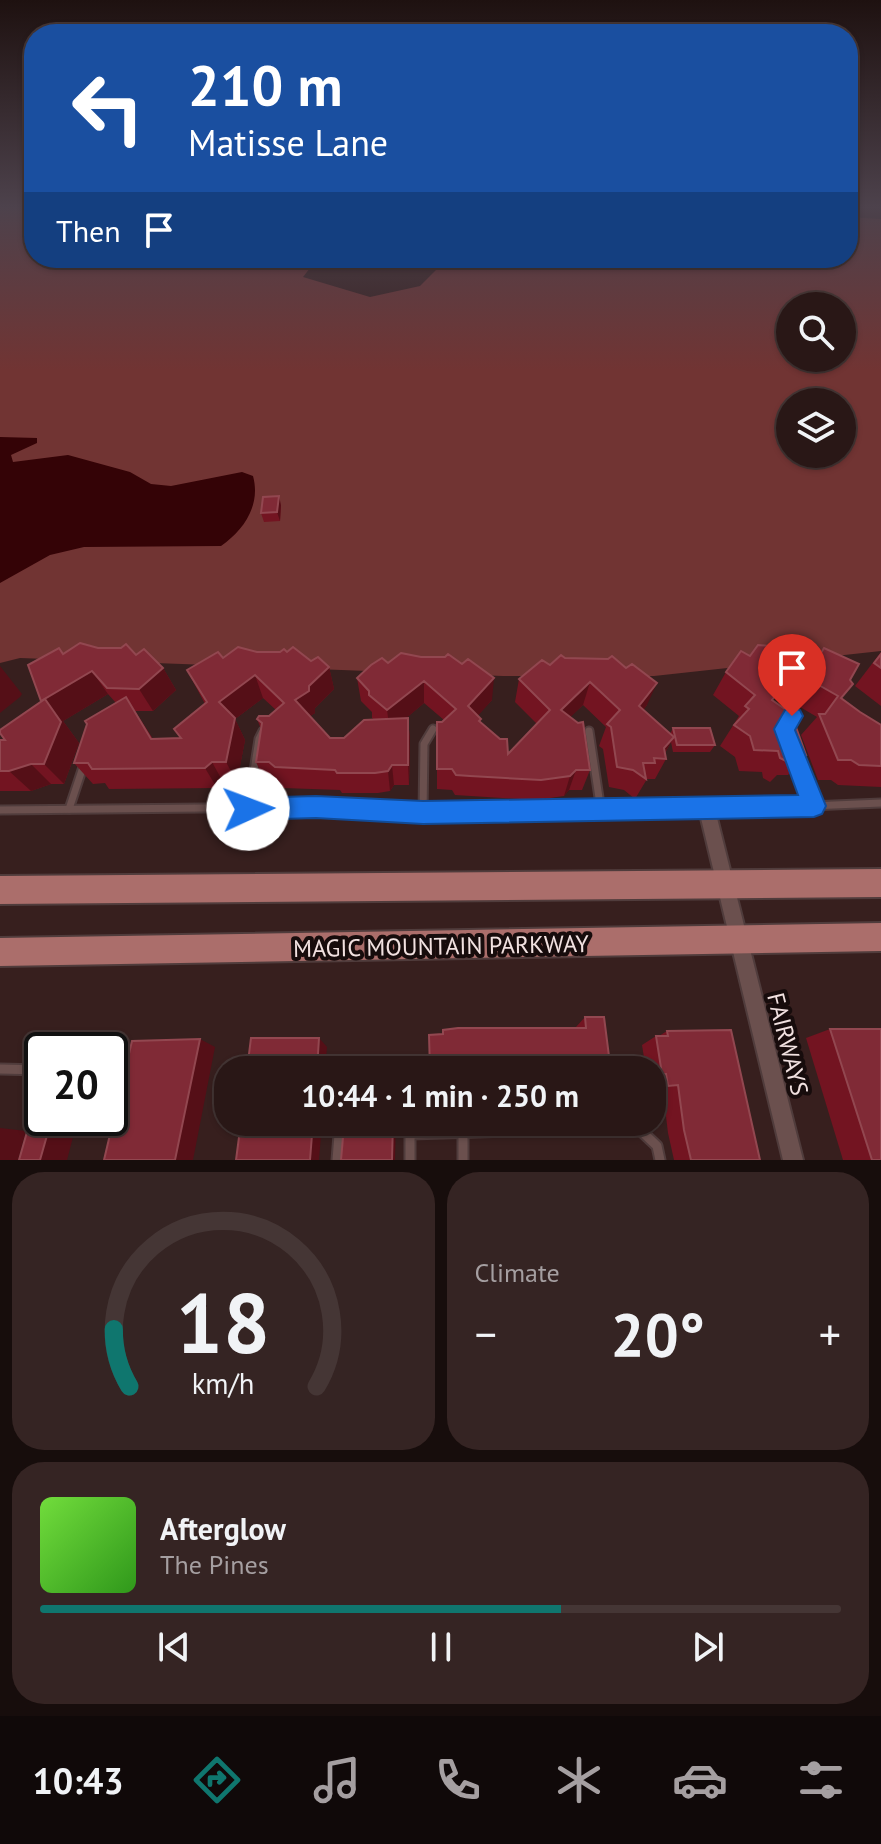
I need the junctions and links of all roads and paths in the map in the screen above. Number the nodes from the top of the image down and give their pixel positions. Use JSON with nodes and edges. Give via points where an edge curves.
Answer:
{"nodes":[{"id":1,"x":268,"y":722,"type":"edge"},
{"id":2,"x":433,"y":729,"type":"edge"},
{"id":3,"x":589,"y":731,"type":"dead end"},
{"id":4,"x":789,"y":742,"type":"edge"},
{"id":5,"x":89,"y":752,"type":"edge"},
{"id":6,"x":881,"y":803,"type":"edge"},
{"id":7,"x":706,"y":806,"type":"junction"},
{"id":8,"x":814,"y":806,"type":"junction"},
{"id":9,"x":787,"y":807,"type":"joint"},
{"id":10,"x":69,"y":809,"type":"junction"},
{"id":11,"x":248,"y":809,"type":"junction"},
{"id":12,"x":0,"y":810,"type":"edge"},
{"id":13,"x":628,"y":810,"type":"joint"},
{"id":14,"x":601,"y":811,"type":"junction"},
{"id":15,"x":423,"y":813,"type":"junction"},
{"id":16,"x":881,"y":883,"type":"edge"},
{"id":17,"x":725,"y":885,"type":"junction"},
{"id":18,"x":0,"y":890,"type":"edge"},
{"id":19,"x":881,"y":937,"type":"edge"},
{"id":20,"x":738,"y":940,"type":"junction"},
{"id":21,"x":0,"y":952,"type":"edge"},
{"id":22,"x":0,"y":1069,"type":"edge"},
{"id":23,"x":24,"y":1070,"type":"edge"},
{"id":24,"x":339,"y":1136,"type":"edge"},
{"id":25,"x":411,"y":1136,"type":"edge"},
{"id":26,"x":463,"y":1136,"type":"edge"},
{"id":27,"x":646,"y":1136,"type":"edge"},
{"id":28,"x":337,"y":1160,"type":"edge"},
{"id":29,"x":410,"y":1160,"type":"edge"},
{"id":30,"x":463,"y":1160,"type":"edge"},
{"id":31,"x":660,"y":1160,"type":"edge"},
{"id":32,"x":793,"y":1160,"type":"edge"}],
"edges":[{"from":1,"to":11,"type":"lane","via":[[259,739]]},
{"from":2,"to":15,"type":"lane","via":[[424,744]]},
{"from":3,"to":14,"type":"lane"},
{"from":4,"to":8,"type":"lane"},
{"from":5,"to":10,"type":"lane"},
{"from":6,"to":8,"type":"lane"},
{"from":7,"to":9,"type":"street"},
{"from":7,"to":13,"type":"street"},
{"from":7,"to":17,"type":"street","name":"FAIRWAYS"},
{"from":8,"to":9,"type":"lane"},
{"from":10,"to":11,"type":"lane"},
{"from":10,"to":12,"type":"lane"},
{"from":11,"to":15,"type":"lane"},
{"from":13,"to":14,"type":"lane"},
{"from":14,"to":15,"type":"lane"},
{"from":16,"to":17,"type":"main road"},
{"from":17,"to":18,"type":"main road"},
{"from":17,"to":20,"type":"street","name":"FAIRWAYS"},
{"from":19,"to":20,"type":"main road","name":"MAGIC MOUNTAIN PARKWAY"},
{"from":20,"to":21,"type":"main road","name":"MAGIC MOUNTAIN PARKWAY"},
{"from":20,"to":32,"type":"street","name":"FAIRWAYS"},
{"from":22,"to":23,"type":"lane"},
{"from":24,"to":28,"type":"lane"},
{"from":25,"to":29,"type":"lane"},
{"from":26,"to":30,"type":"lane"},
{"from":27,"to":31,"type":"lane","via":[[657,1146]]}]}
